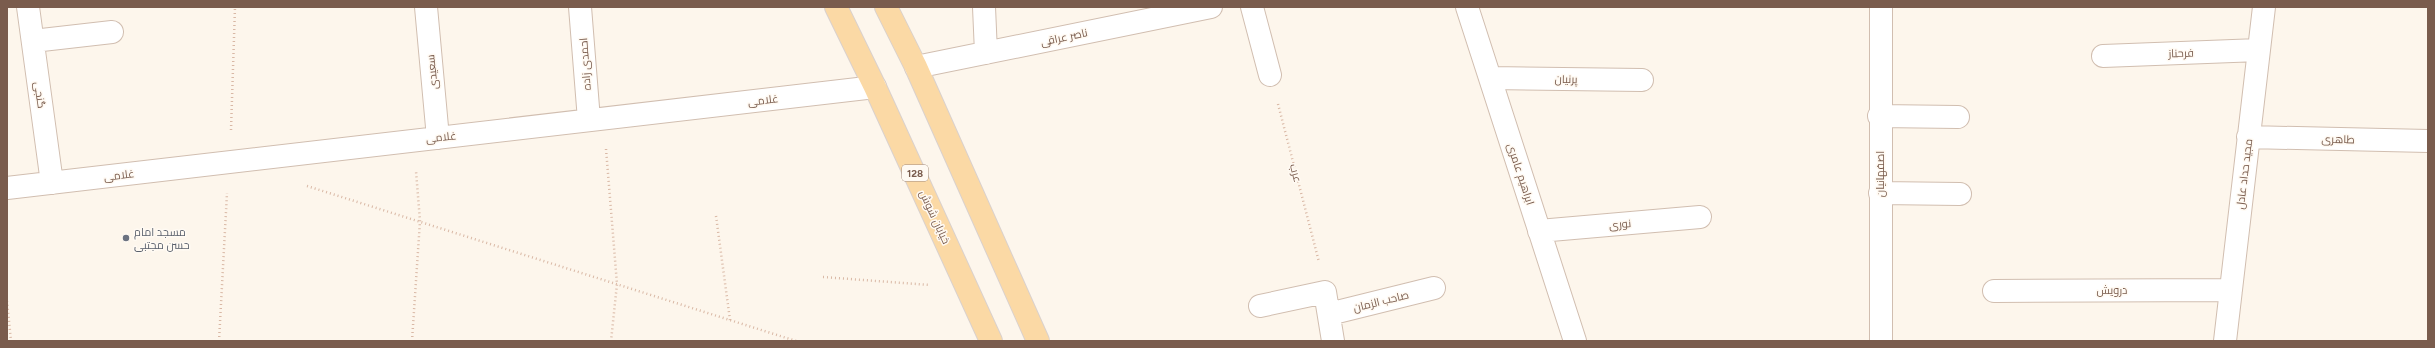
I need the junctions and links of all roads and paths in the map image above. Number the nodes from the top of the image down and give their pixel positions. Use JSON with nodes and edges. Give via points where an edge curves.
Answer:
{"nodes":[{"id":1,"x":28,"y":7,"type":"edge"},
{"id":2,"x":235,"y":7,"type":"edge"},
{"id":3,"x":426,"y":7,"type":"edge"},
{"id":4,"x":580,"y":7,"type":"edge"},
{"id":5,"x":836,"y":7,"type":"edge"},
{"id":6,"x":886,"y":7,"type":"edge"},
{"id":7,"x":984,"y":7,"type":"edge"},
{"id":8,"x":1211,"y":7,"type":"edge"},
{"id":9,"x":1252,"y":7,"type":"edge"},
{"id":10,"x":1467,"y":7,"type":"edge"},
{"id":11,"x":1881,"y":7,"type":"edge"},
{"id":12,"x":2264,"y":7,"type":"edge"},
{"id":13,"x":112,"y":32,"type":"dead end"},
{"id":14,"x":33,"y":41,"type":"junction"},
{"id":15,"x":2258,"y":50,"type":"junction"},
{"id":16,"x":986,"y":53,"type":"junction"},
{"id":17,"x":2103,"y":56,"type":"dead end"},
{"id":18,"x":916,"y":67,"type":"junction"},
{"id":19,"x":1270,"y":75,"type":"joint"},
{"id":20,"x":1490,"y":78,"type":"junction"},
{"id":21,"x":1642,"y":80,"type":"dead end"},
{"id":22,"x":875,"y":86,"type":"junction"},
{"id":23,"x":1879,"y":116,"type":"junction"},
{"id":24,"x":1958,"y":117,"type":"dead end"},
{"id":25,"x":596,"y":119,"type":"junction"},
{"id":26,"x":2248,"y":137,"type":"junction"},
{"id":27,"x":438,"y":138,"type":"junction"},
{"id":28,"x":413,"y":140,"type":"junction"},
{"id":29,"x":2428,"y":141,"type":"edge"},
{"id":30,"x":230,"y":162,"type":"junction"},
{"id":31,"x":52,"y":183,"type":"junction"},
{"id":32,"x":306,"y":186,"type":"dead end"},
{"id":33,"x":7,"y":188,"type":"edge"},
{"id":34,"x":1880,"y":193,"type":"junction"},
{"id":35,"x":1960,"y":194,"type":"dead end"},
{"id":36,"x":716,"y":216,"type":"dead end"},
{"id":37,"x":1700,"y":217,"type":"dead end"},
{"id":38,"x":420,"y":221,"type":"junction"},
{"id":39,"x":1539,"y":231,"type":"junction"},
{"id":40,"x":823,"y":277,"type":"dead end"},
{"id":41,"x":617,"y":284,"type":"junction"},
{"id":42,"x":967,"y":287,"type":"junction"},
{"id":43,"x":1434,"y":288,"type":"dead end"},
{"id":44,"x":2231,"y":290,"type":"junction"},
{"id":45,"x":1994,"y":291,"type":"dead end"},
{"id":46,"x":1325,"y":292,"type":"junction"},
{"id":47,"x":7,"y":301,"type":"edge"},
{"id":48,"x":1260,"y":306,"type":"dead end"},
{"id":49,"x":1328,"y":314,"type":"junction"},
{"id":50,"x":730,"y":320,"type":"junction"},
{"id":51,"x":11,"y":341,"type":"edge"},
{"id":52,"x":219,"y":341,"type":"edge"},
{"id":53,"x":412,"y":341,"type":"edge"},
{"id":54,"x":611,"y":341,"type":"edge"},
{"id":55,"x":796,"y":341,"type":"edge"},
{"id":56,"x":991,"y":341,"type":"edge"},
{"id":57,"x":1038,"y":341,"type":"edge"},
{"id":58,"x":1333,"y":341,"type":"edge"},
{"id":59,"x":1575,"y":341,"type":"edge"},
{"id":60,"x":1881,"y":341,"type":"edge"},
{"id":61,"x":2225,"y":341,"type":"edge"}],
"edges":[{"from":1,"to":14,"type":"street","name":"گنجی"},
{"from":2,"to":30,"type":"path"},
{"from":3,"to":27,"type":"street","name":"سعیدی"},
{"from":4,"to":25,"type":"street","name":"احمدی زاده"},
{"from":5,"to":22,"type":"main road","name":"خیابان شوش","number":"128"},
{"from":6,"to":18,"type":"main road"},
{"from":7,"to":16,"type":"street"},
{"from":8,"to":16,"type":"street","name":"ناصر عراقی"},
{"from":9,"to":19,"type":"street"},
{"from":10,"to":20,"type":"street","name":"ابراهیم عامری"},
{"from":11,"to":23,"type":"street","name":"اصفهانیان"},
{"from":12,"to":15,"type":"street","name":"مجید حداد عادل"},
{"from":13,"to":14,"type":"street"},
{"from":14,"to":31,"type":"street","name":"گنجی"},
{"from":15,"to":17,"type":"street","name":"فرحناز"},
{"from":15,"to":26,"type":"street","name":"مجید حداد عادل"},
{"from":16,"to":18,"type":"street","name":"ناصر عراقی"},
{"from":18,"to":57,"type":"main road"},
{"from":19,"to":46,"type":"path","name":"عرب"},
{"from":20,"to":21,"type":"street","name":"پرنیان"},
{"from":20,"to":39,"type":"street","name":"ابراهیم عامری"},
{"from":22,"to":25,"type":"street","name":"غلامی"},
{"from":22,"to":42,"type":"main road","name":"خیابان شوش","number":"128"},
{"from":23,"to":24,"type":"street"},
{"from":23,"to":34,"type":"street","name":"اصفهانیان"},
{"from":25,"to":27,"type":"street","name":"غلامی"},
{"from":25,"to":41,"type":"path"},
{"from":26,"to":29,"type":"street","name":"طاهری"},
{"from":26,"to":44,"type":"street","name":"مجید حداد عادل"},
{"from":27,"to":28,"type":"street","name":"غلامی"},
{"from":28,"to":30,"type":"street","name":"غلامی"},
{"from":28,"to":38,"type":"path"},
{"from":30,"to":31,"type":"street","name":"غلامی"},
{"from":30,"to":52,"type":"path"},
{"from":31,"to":33,"type":"street","name":"غلامی"},
{"from":32,"to":38,"type":"path"},
{"from":34,"to":35,"type":"street"},
{"from":34,"to":60,"type":"street","name":"اصفهانیان"},
{"from":36,"to":50,"type":"path"},
{"from":37,"to":39,"type":"street","name":"نوری"},
{"from":38,"to":41,"type":"path"},
{"from":38,"to":53,"type":"path"},
{"from":39,"to":59,"type":"street","name":"ابراهیم عامری"},
{"from":40,"to":42,"type":"path"},
{"from":41,"to":50,"type":"path"},
{"from":41,"to":54,"type":"path"},
{"from":42,"to":56,"type":"main road","name":"خیابان شوش","number":"128"},
{"from":43,"to":49,"type":"street","name":"صاحب الزمان"},
{"from":44,"to":45,"type":"street","name":"درویش"},
{"from":44,"to":61,"type":"street","name":"مجید حداد عادل"},
{"from":46,"to":48,"type":"street"},
{"from":46,"to":49,"type":"street"},
{"from":47,"to":51,"type":"path"},
{"from":49,"to":58,"type":"street"},
{"from":50,"to":55,"type":"path"}]}
